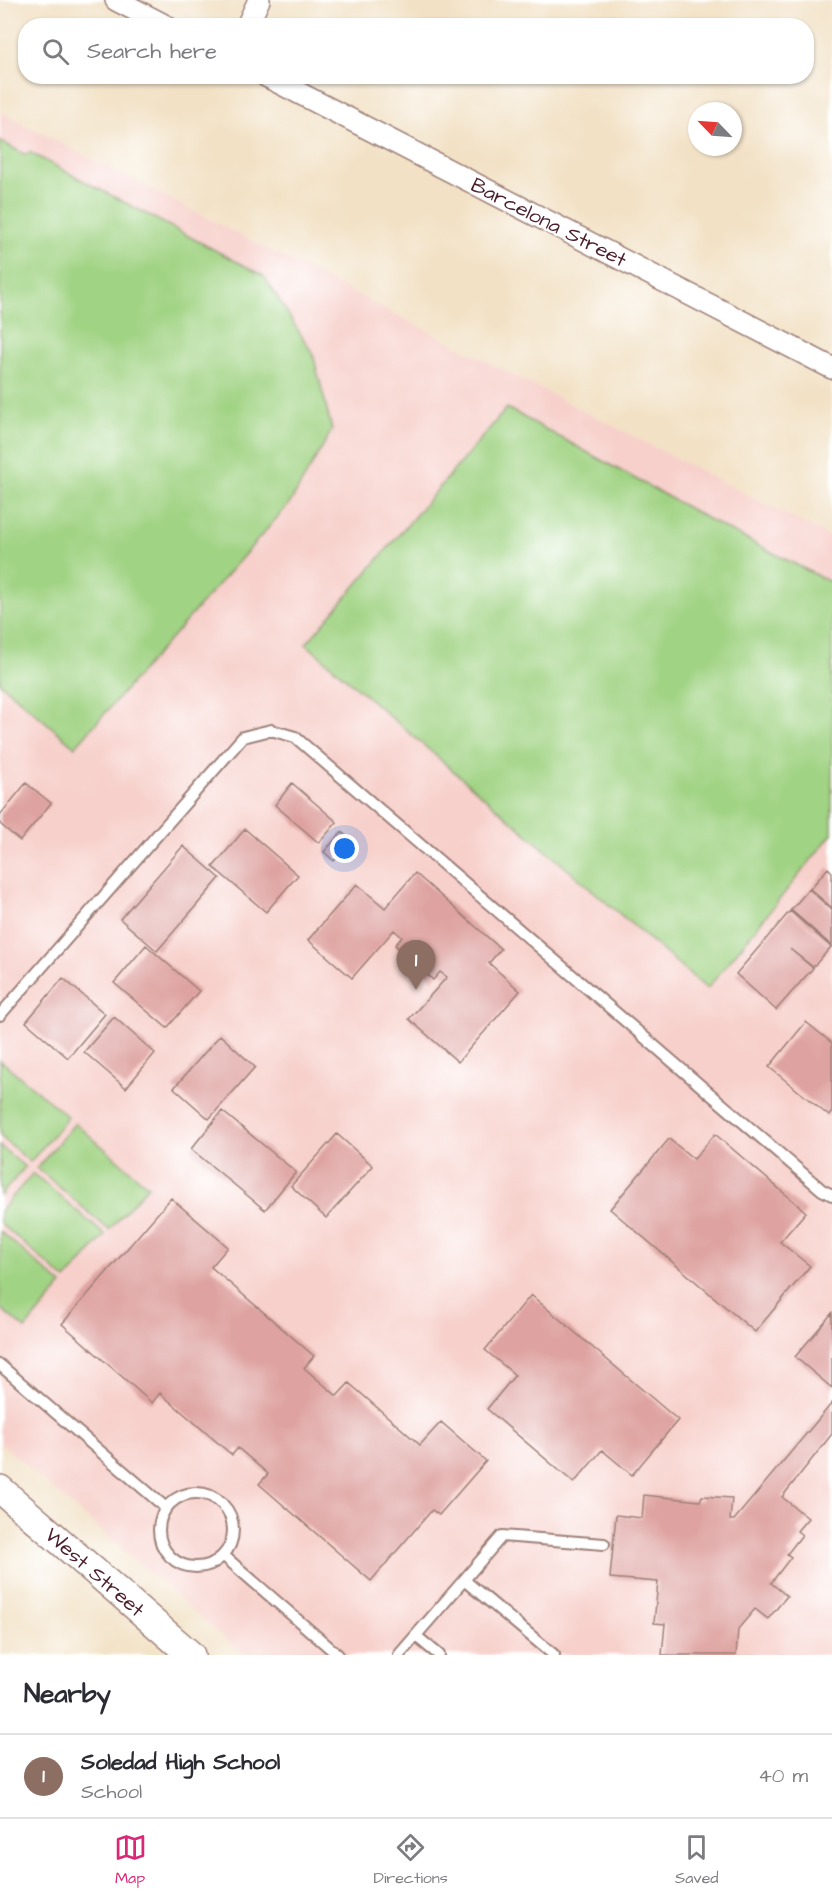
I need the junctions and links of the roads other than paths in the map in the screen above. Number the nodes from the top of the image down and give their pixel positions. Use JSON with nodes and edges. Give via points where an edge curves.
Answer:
{"nodes":[{"id":1,"x":116,"y":0,"type":"edge"},
{"id":2,"x":260,"y":0,"type":"edge"},
{"id":3,"x":151,"y":18,"type":"edge"},
{"id":4,"x":251,"y":18,"type":"edge"},
{"id":5,"x":282,"y":84,"type":"edge"},
{"id":6,"x":832,"y":368,"type":"edge"},
{"id":7,"x":0,"y":1015,"type":"edge"},
{"id":8,"x":832,"y":1195,"type":"edge"},
{"id":9,"x":0,"y":1365,"type":"edge"},
{"id":10,"x":0,"y":1489,"type":"edge"},
{"id":11,"x":166,"y":1508,"type":"junction"},
{"id":12,"x":604,"y":1544,"type":"dead end"},
{"id":13,"x":224,"y":1556,"type":"junction"},
{"id":14,"x":464,"y":1581,"type":"junction"},
{"id":15,"x":416,"y":1636,"type":"junction"},
{"id":16,"x":191,"y":1655,"type":"edge"},
{"id":17,"x":338,"y":1655,"type":"edge"},
{"id":18,"x":399,"y":1655,"type":"edge"},
{"id":19,"x":439,"y":1655,"type":"edge"},
{"id":20,"x":554,"y":1655,"type":"edge"}],
"edges":[{"from":1,"to":3,"type":"street"},
{"from":2,"to":4,"type":"street"},
{"from":5,"to":6,"type":"street","name":"Barcelona Street"},
{"from":7,"to":8,"type":"lane","via":[[243,737],[271,730],[294,737]]},
{"from":9,"to":11,"type":"lane"},
{"from":10,"to":16,"type":"street","name":"West Street"},
{"from":11,"to":13,"type":"lane","via":[[160,1537],[167,1554],[177,1563],[201,1568]]},
{"from":11,"to":13,"type":"lane","via":[[186,1494],[210,1495],[220,1501],[228,1510],[233,1533]]},
{"from":12,"to":14,"type":"lane","via":[[502,1536]]},
{"from":13,"to":17,"type":"lane"},
{"from":14,"to":15,"type":"lane"},
{"from":14,"to":20,"type":"lane"},
{"from":15,"to":18,"type":"lane"},
{"from":15,"to":19,"type":"lane"}]}
